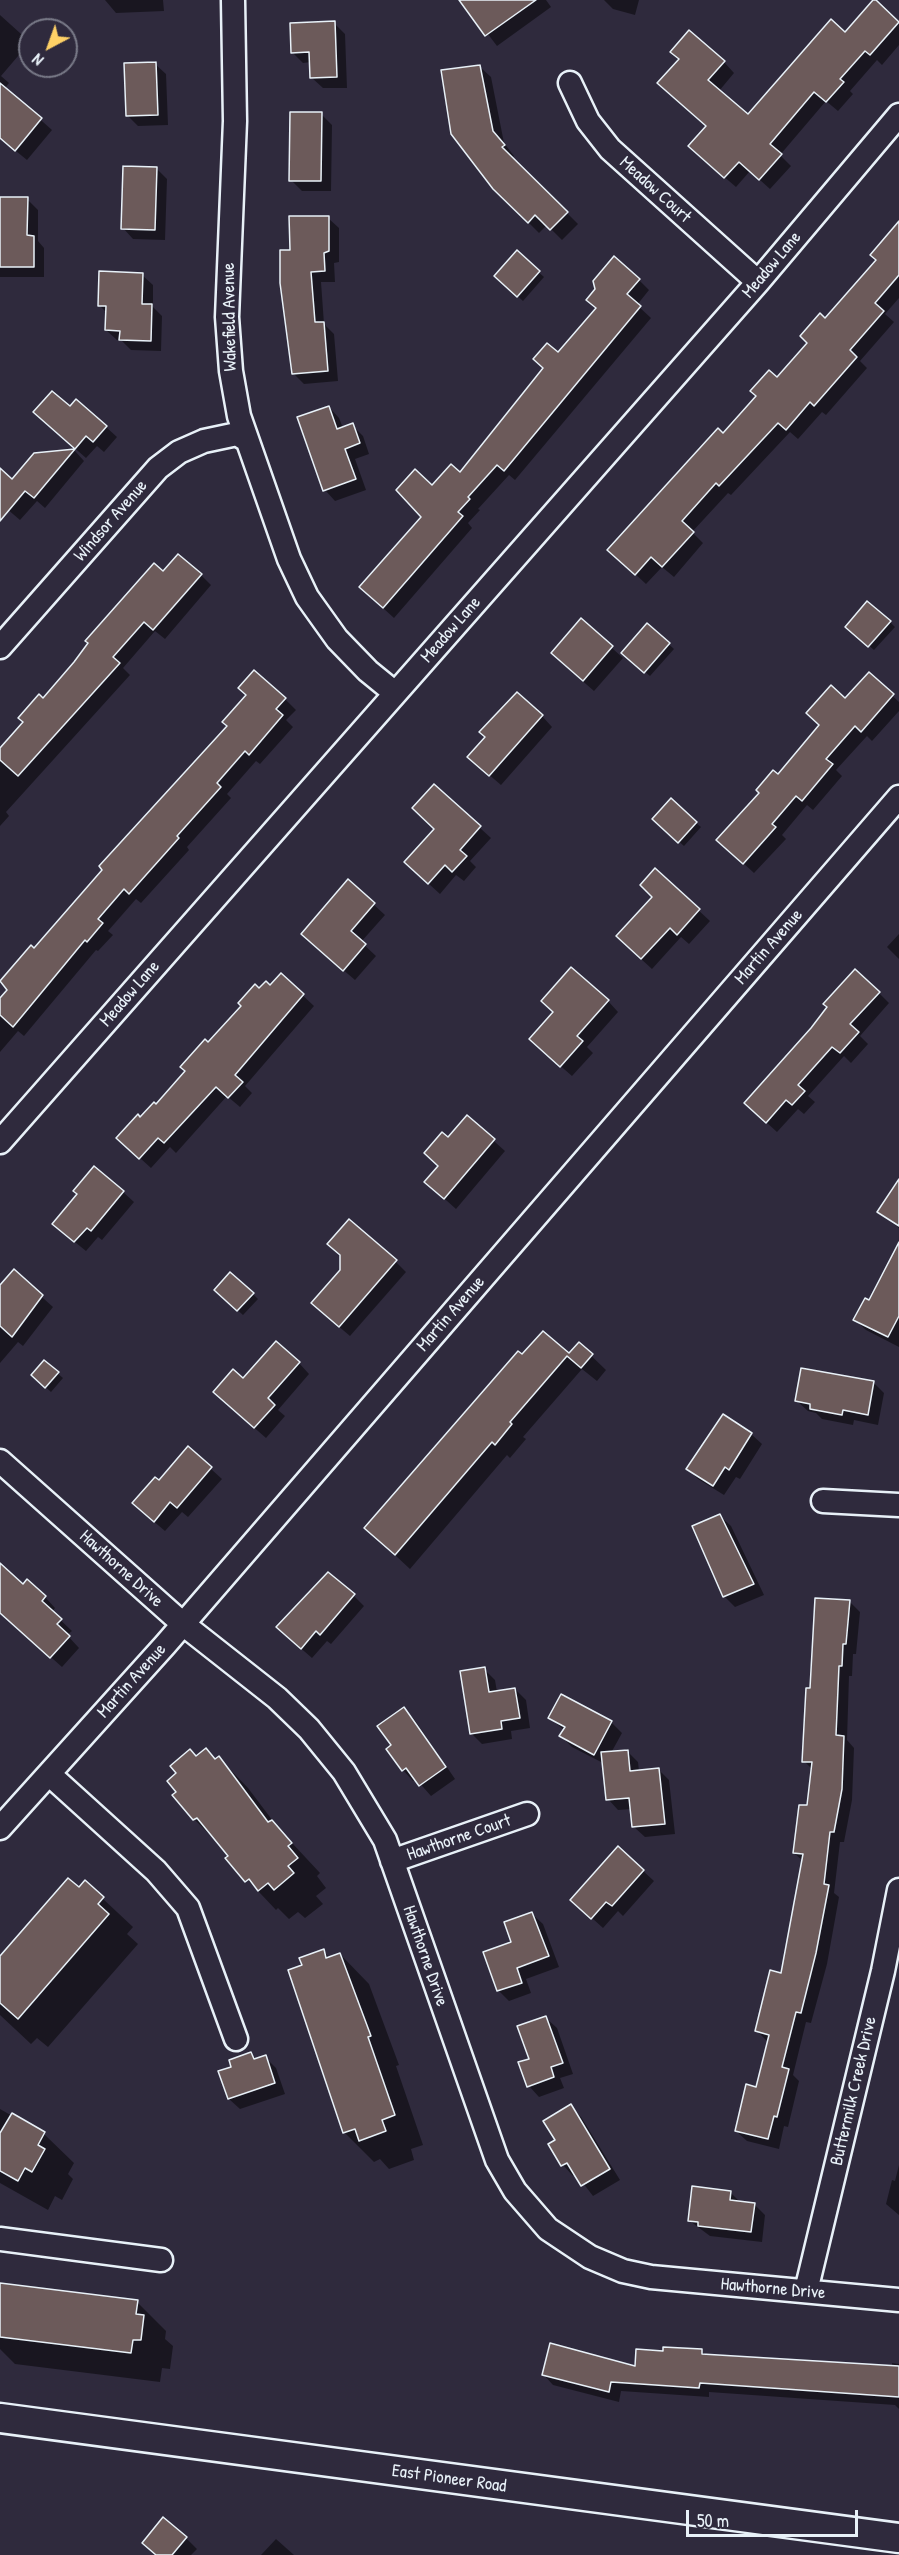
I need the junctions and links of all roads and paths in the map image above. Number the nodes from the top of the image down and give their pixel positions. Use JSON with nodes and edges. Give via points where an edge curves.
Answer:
{"nodes":[{"id":1,"x":233,"y":0,"type":"edge"},
{"id":2,"x":570,"y":83,"type":"dead end"},
{"id":3,"x":899,"y":114,"type":"edge"},
{"id":4,"x":758,"y":282,"type":"junction"},
{"id":5,"x":245,"y":439,"type":"junction"},
{"id":6,"x":0,"y":647,"type":"edge"},
{"id":7,"x":395,"y":693,"type":"junction"},
{"id":8,"x":899,"y":797,"type":"edge"},
{"id":9,"x":0,"y":1142,"type":"edge"},
{"id":10,"x":0,"y":1461,"type":"edge"},
{"id":11,"x":823,"y":1501,"type":"dead end"},
{"id":12,"x":899,"y":1505,"type":"edge"},
{"id":13,"x":183,"y":1624,"type":"junction"},
{"id":14,"x":49,"y":1774,"type":"junction"},
{"id":15,"x":526,"y":1814,"type":"dead end"},
{"id":16,"x":0,"y":1828,"type":"edge"},
{"id":17,"x":392,"y":1861,"type":"junction"},
{"id":18,"x":899,"y":1890,"type":"edge"},
{"id":19,"x":236,"y":2039,"type":"dead end"},
{"id":20,"x":0,"y":2239,"type":"edge"},
{"id":21,"x":161,"y":2260,"type":"dead end"},
{"id":22,"x":806,"y":2291,"type":"junction"},
{"id":23,"x":899,"y":2300,"type":"edge"},
{"id":24,"x":0,"y":2418,"type":"edge"},
{"id":25,"x":899,"y":2538,"type":"edge"}],
"edges":[{"from":1,"to":5,"type":"street","name":"Wakefield Avenue","via":[[235,131],[226,317],[233,386]]},
{"from":2,"to":4,"type":"street","name":"Meadow Court","via":[[588,121],[610,149]]},
{"from":3,"to":4,"type":"street","name":"Meadow Lane"},
{"from":4,"to":7,"type":"street","name":"Meadow Lane"},
{"from":5,"to":6,"type":"street","name":"Windsor Avenue","via":[[237,434],[204,441],[158,468]]},
{"from":5,"to":7,"type":"street","name":"Wakefield Avenue","via":[[307,597],[336,639]]},
{"from":7,"to":9,"type":"street","name":"Meadow Lane"},
{"from":8,"to":13,"type":"street","name":"Martin Avenue"},
{"from":10,"to":13,"type":"street","name":"Hawthorne Drive"},
{"from":11,"to":12,"type":"street"},
{"from":13,"to":14,"type":"street","name":"Martin Avenue"},
{"from":13,"to":17,"type":"street","name":"Hawthorne Drive","via":[[277,1698],[309,1729],[353,1785],[385,1840]]},
{"from":14,"to":16,"type":"street","name":"Martin Avenue"},
{"from":14,"to":19,"type":"street","via":[[156,1871],[188,1908]]},
{"from":15,"to":17,"type":"street","name":"Hawthorne Court"},
{"from":17,"to":22,"type":"street","name":"Hawthorne Drive","via":[[495,2153],[515,2191],[538,2219],[584,2254],[630,2272],[666,2279]]},
{"from":18,"to":22,"type":"street","name":"Buttermilk Creek Drive"},
{"from":20,"to":21,"type":"street"},
{"from":22,"to":23,"type":"street","name":"Hawthorne Drive"},
{"from":24,"to":25,"type":"main road","name":"East Pioneer Road"}]}
